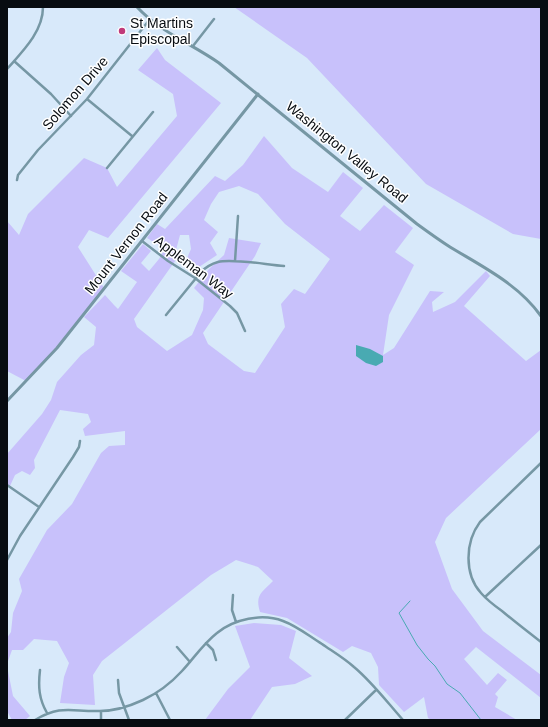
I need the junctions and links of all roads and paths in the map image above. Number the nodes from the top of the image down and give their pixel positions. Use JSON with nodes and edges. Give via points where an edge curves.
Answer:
{"nodes":[{"id":1,"x":43,"y":7,"type":"edge"},
{"id":2,"x":137,"y":7,"type":"edge"},
{"id":3,"x":150,"y":19,"type":"junction"},
{"id":4,"x":214,"y":19,"type":"dead end"},
{"id":5,"x":193,"y":46,"type":"junction"},
{"id":6,"x":14,"y":61,"type":"junction"},
{"id":7,"x":7,"y":69,"type":"edge"},
{"id":8,"x":258,"y":94,"type":"junction"},
{"id":9,"x":86,"y":99,"type":"junction"},
{"id":10,"x":153,"y":112,"type":"dead end"},
{"id":11,"x":71,"y":116,"type":"junction"},
{"id":12,"x":132,"y":136,"type":"junction"},
{"id":13,"x":107,"y":168,"type":"dead end"},
{"id":14,"x":17,"y":180,"type":"dead end"},
{"id":15,"x":238,"y":216,"type":"dead end"},
{"id":16,"x":142,"y":241,"type":"junction"},
{"id":17,"x":235,"y":261,"type":"junction"},
{"id":18,"x":284,"y":266,"type":"dead end"},
{"id":19,"x":195,"y":278,"type":"junction"},
{"id":20,"x":166,"y":315,"type":"dead end"},
{"id":21,"x":541,"y":316,"type":"edge"},
{"id":22,"x":245,"y":331,"type":"dead end"},
{"id":23,"x":7,"y":401,"type":"edge"},
{"id":24,"x":80,"y":441,"type":"dead end"},
{"id":25,"x":541,"y":463,"type":"edge"},
{"id":26,"x":7,"y":485,"type":"edge"},
{"id":27,"x":39,"y":507,"type":"junction"},
{"id":28,"x":541,"y":545,"type":"edge"},
{"id":29,"x":7,"y":560,"type":"edge"},
{"id":30,"x":233,"y":595,"type":"dead end"},
{"id":31,"x":485,"y":597,"type":"junction"},
{"id":32,"x":236,"y":622,"type":"junction"},
{"id":33,"x":541,"y":641,"type":"edge"},
{"id":34,"x":206,"y":643,"type":"junction"},
{"id":35,"x":177,"y":647,"type":"dead end"},
{"id":36,"x":216,"y":660,"type":"dead end"},
{"id":37,"x":190,"y":662,"type":"junction"},
{"id":38,"x":40,"y":670,"type":"dead end"},
{"id":39,"x":118,"y":680,"type":"dead end"},
{"id":40,"x":376,"y":690,"type":"junction"},
{"id":41,"x":156,"y":693,"type":"junction"},
{"id":42,"x":125,"y":707,"type":"junction"},
{"id":43,"x":101,"y":711,"type":"junction"},
{"id":44,"x":47,"y":713,"type":"junction"},
{"id":45,"x":35,"y":720,"type":"edge"},
{"id":46,"x":100,"y":720,"type":"edge"},
{"id":47,"x":129,"y":720,"type":"edge"},
{"id":48,"x":170,"y":720,"type":"edge"},
{"id":49,"x":345,"y":720,"type":"edge"},
{"id":50,"x":404,"y":720,"type":"edge"}],
"edges":[{"from":1,"to":6,"type":"street","via":[[43,15],[36,31]]},
{"from":2,"to":3,"type":"street","name":"Washington Valley Road"},
{"from":3,"to":5,"type":"street","name":"Washington Valley Road"},
{"from":3,"to":9,"type":"street","name":"Solomon Drive"},
{"from":4,"to":5,"type":"street"},
{"from":5,"to":8,"type":"street","name":"Washington Valley Road"},
{"from":6,"to":7,"type":"street"},
{"from":6,"to":11,"type":"street","via":[[46,89]]},
{"from":8,"to":16,"type":"street","name":"Mount Vernon Road"},
{"from":8,"to":21,"type":"street","name":"Washington Valley Road","via":[[417,224],[508,282]]},
{"from":9,"to":11,"type":"street","name":"Solomon Drive"},
{"from":9,"to":12,"type":"street"},
{"from":10,"to":12,"type":"street"},
{"from":11,"to":14,"type":"street","name":"Solomon Drive","via":[[38,150],[18,175]]},
{"from":12,"to":13,"type":"street"},
{"from":15,"to":17,"type":"street"},
{"from":16,"to":19,"type":"street","name":"Appleman Way"},
{"from":16,"to":23,"type":"street","name":"Mount Vernon Road","via":[[57,348]]},
{"from":17,"to":18,"type":"street"},
{"from":17,"to":19,"type":"street","via":[[212,264]]},
{"from":19,"to":20,"type":"street"},
{"from":19,"to":22,"type":"street","name":"Appleman Way","via":[[234,310]]},
{"from":24,"to":27,"type":"street","via":[[73,457]]},
{"from":25,"to":31,"type":"street","via":[[480,522],[471,538],[468,549],[470,571],[477,588]]},
{"from":26,"to":27,"type":"street"},
{"from":27,"to":29,"type":"street"},
{"from":28,"to":31,"type":"street"},
{"from":30,"to":32,"type":"street","via":[[232,610]]},
{"from":31,"to":33,"type":"street"},
{"from":32,"to":34,"type":"street","via":[[220,630]]},
{"from":32,"to":40,"type":"street","via":[[260,618],[283,621],[303,631],[349,663]]},
{"from":34,"to":36,"type":"street"},
{"from":34,"to":37,"type":"street"},
{"from":35,"to":37,"type":"street"},
{"from":37,"to":41,"type":"street"},
{"from":38,"to":44,"type":"street","via":[[39,695]]},
{"from":39,"to":42,"type":"street","via":[[119,693]]},
{"from":40,"to":49,"type":"street"},
{"from":40,"to":50,"type":"street"},
{"from":41,"to":42,"type":"street"},
{"from":41,"to":48,"type":"street"},
{"from":42,"to":43,"type":"street"},
{"from":42,"to":47,"type":"street"},
{"from":43,"to":44,"type":"street","via":[[66,710]]},
{"from":43,"to":46,"type":"street"},
{"from":44,"to":45,"type":"street"}]}
